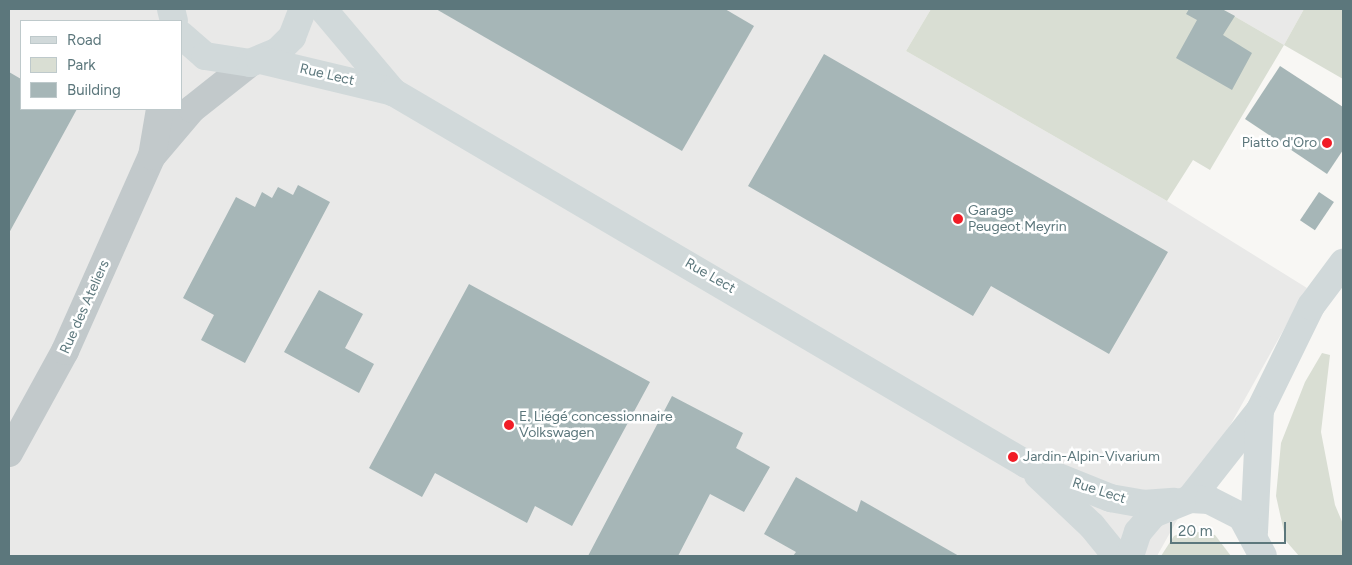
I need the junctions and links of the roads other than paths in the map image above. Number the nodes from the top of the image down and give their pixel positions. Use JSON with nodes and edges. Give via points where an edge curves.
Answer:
{"nodes":[{"id":1,"x":304,"y":9,"type":"edge"},
{"id":2,"x":323,"y":9,"type":"edge"},
{"id":3,"x":182,"y":36,"type":"edge"},
{"id":4,"x":255,"y":62,"type":"junction"},
{"id":5,"x":393,"y":92,"type":"junction"},
{"id":6,"x":160,"y":110,"type":"edge"},
{"id":7,"x":152,"y":156,"type":"junction"},
{"id":8,"x":1343,"y":263,"type":"edge"},
{"id":9,"x":1260,"y":410,"type":"junction"},
{"id":10,"x":9,"y":453,"type":"edge"},
{"id":11,"x":1026,"y":464,"type":"junction"},
{"id":12,"x":1182,"y":501,"type":"junction"},
{"id":13,"x":1258,"y":544,"type":"edge"},
{"id":14,"x":1116,"y":556,"type":"edge"},
{"id":15,"x":1130,"y":556,"type":"edge"}],
"edges":[{"from":1,"to":4,"type":"main road","via":[[292,37]]},
{"from":2,"to":5,"type":"main road","name":"Rue Lect"},
{"from":3,"to":4,"type":"main road","name":"Rue Lect","via":[[205,56],[235,64]]},
{"from":4,"to":5,"type":"main road","name":"Rue Lect"},
{"from":4,"to":7,"type":"street","name":"Rue des Ateliers","via":[[192,109]]},
{"from":5,"to":11,"type":"main road","name":"Rue Lect"},
{"from":6,"to":7,"type":"street","name":"Rue des Ateliers"},
{"from":7,"to":10,"type":"street","name":"Rue des Ateliers","via":[[65,351]]},
{"from":8,"to":9,"type":"main road","via":[[1311,306]]},
{"from":9,"to":12,"type":"main road"},
{"from":9,"to":13,"type":"main road"},
{"from":11,"to":12,"type":"main road","name":"Rue Lect","via":[[1110,498],[1143,504]]},
{"from":11,"to":14,"type":"main road","name":"Rue Lect","via":[[1092,526]]},
{"from":12,"to":13,"type":"main road","name":"Rue Lect","via":[[1226,506]]},
{"from":12,"to":15,"type":"main road","via":[[1154,514],[1143,526]]}]}
